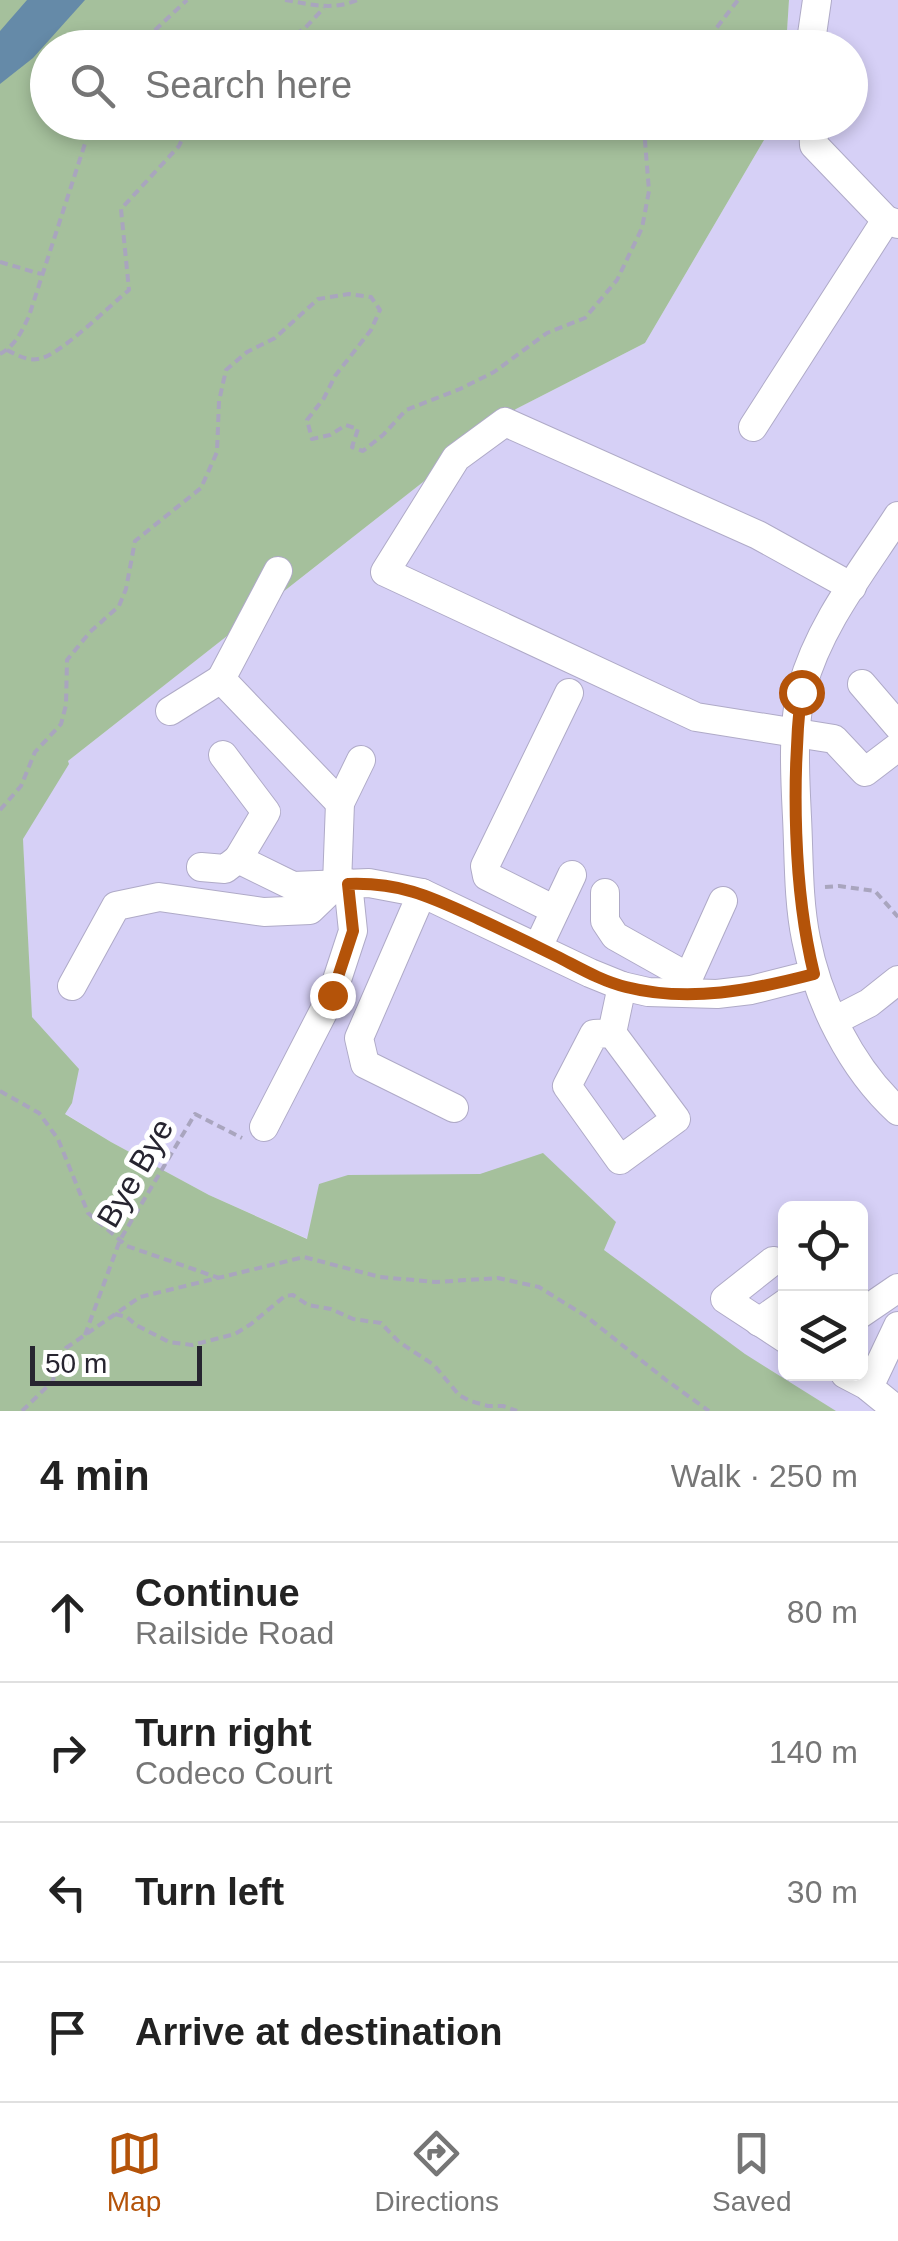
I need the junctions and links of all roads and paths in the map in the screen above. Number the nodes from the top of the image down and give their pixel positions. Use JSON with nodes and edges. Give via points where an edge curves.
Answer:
{"nodes":[{"id":1,"x":187,"y":0,"type":"edge"},
{"id":2,"x":284,"y":0,"type":"edge"},
{"id":3,"x":356,"y":0,"type":"edge"},
{"id":4,"x":738,"y":0,"type":"edge"},
{"id":5,"x":817,"y":0,"type":"edge"},
{"id":6,"x":325,"y":7,"type":"junction"},
{"id":7,"x":155,"y":30,"type":"edge"},
{"id":8,"x":302,"y":30,"type":"edge"},
{"id":9,"x":714,"y":30,"type":"edge"},
{"id":10,"x":813,"y":30,"type":"edge"},
{"id":11,"x":86,"y":140,"type":"edge"},
{"id":12,"x":182,"y":140,"type":"edge"},
{"id":13,"x":645,"y":140,"type":"edge"},
{"id":14,"x":814,"y":140,"type":"edge"},
{"id":15,"x":892,"y":222,"type":"edge"},
{"id":16,"x":0,"y":262,"type":"edge"},
{"id":17,"x":41,"y":274,"type":"junction"},
{"id":18,"x":8,"y":350,"type":"junction"},
{"id":19,"x":0,"y":354,"type":"edge"},
{"id":20,"x":752,"y":427,"type":"dead end"},
{"id":21,"x":898,"y":516,"type":"edge"},
{"id":22,"x":278,"y":570,"type":"dead end"},
{"id":23,"x":852,"y":587,"type":"junction"},
{"id":24,"x":221,"y":679,"type":"junction"},
{"id":25,"x":862,"y":684,"type":"dead end"},
{"id":26,"x":569,"y":693,"type":"dead end"},
{"id":27,"x":170,"y":711,"type":"dead end"},
{"id":28,"x":898,"y":726,"type":"edge"},
{"id":29,"x":796,"y":734,"type":"junction"},
{"id":30,"x":898,"y":747,"type":"edge"},
{"id":31,"x":223,"y":755,"type":"dead end"},
{"id":32,"x":361,"y":760,"type":"dead end"},
{"id":33,"x":340,"y":804,"type":"junction"},
{"id":34,"x":0,"y":810,"type":"edge"},
{"id":35,"x":238,"y":859,"type":"junction"},
{"id":36,"x":201,"y":867,"type":"dead end"},
{"id":37,"x":572,"y":876,"type":"dead end"},
{"id":38,"x":343,"y":884,"type":"junction"},
{"id":39,"x":801,"y":890,"type":"junction"},
{"id":40,"x":606,"y":892,"type":"dead end"},
{"id":41,"x":422,"y":893,"type":"junction"},
{"id":42,"x":723,"y":900,"type":"dead end"},
{"id":43,"x":555,"y":910,"type":"junction"},
{"id":44,"x":898,"y":917,"type":"edge"},
{"id":45,"x":538,"y":947,"type":"junction"},
{"id":46,"x":814,"y":974,"type":"junction"},
{"id":47,"x":898,"y":980,"type":"edge"},
{"id":48,"x":72,"y":986,"type":"dead end"},
{"id":49,"x":622,"y":986,"type":"junction"},
{"id":50,"x":684,"y":986,"type":"junction"},
{"id":51,"x":834,"y":1021,"type":"junction"},
{"id":52,"x":612,"y":1033,"type":"dead end"},
{"id":53,"x":0,"y":1090,"type":"edge"},
{"id":54,"x":454,"y":1108,"type":"dead end"},
{"id":55,"x":898,"y":1112,"type":"edge"},
{"id":56,"x":264,"y":1127,"type":"joint"},
{"id":57,"x":120,"y":1240,"type":"junction"},
{"id":58,"x":773,"y":1261,"type":"dead end"},
{"id":59,"x":219,"y":1278,"type":"junction"},
{"id":60,"x":898,"y":1288,"type":"edge"},
{"id":61,"x":778,"y":1309,"type":"edge"},
{"id":62,"x":868,"y":1309,"type":"edge"},
{"id":63,"x":115,"y":1314,"type":"junction"},
{"id":64,"x":759,"y":1322,"type":"junction"},
{"id":65,"x":898,"y":1326,"type":"edge"},
{"id":66,"x":85,"y":1334,"type":"junction"},
{"id":67,"x":778,"y":1334,"type":"edge"},
{"id":68,"x":868,"y":1366,"type":"edge"},
{"id":69,"x":858,"y":1381,"type":"edge"},
{"id":70,"x":898,"y":1410,"type":"edge"},
{"id":71,"x":22,"y":1411,"type":"edge"},
{"id":72,"x":516,"y":1411,"type":"edge"},
{"id":73,"x":709,"y":1411,"type":"edge"}],
"edges":[{"from":1,"to":7,"type":"path"},
{"from":2,"to":6,"type":"path"},
{"from":3,"to":6,"type":"path"},
{"from":4,"to":9,"type":"path"},
{"from":5,"to":10,"type":"street"},
{"from":6,"to":8,"type":"path"},
{"from":11,"to":17,"type":"path"},
{"from":12,"to":18,"type":"path","via":[[121,209],[129,290],[55,353],[38,360]]},
{"from":13,"to":34,"type":"path","via":[[649,191],[642,228],[616,280],[585,318],[547,333],[460,390],[406,410],[363,450],[352,447],[358,429],[346,425],[312,439],[307,420],[371,330],[380,310],[371,296],[318,300],[226,370],[216,452],[201,488],[135,541],[119,606],[67,660],[61,724],[35,752]]},
{"from":14,"to":15,"type":"street"},
{"from":15,"to":20,"type":"street"},
{"from":16,"to":17,"type":"path"},
{"from":17,"to":18,"type":"path","via":[[29,316]]},
{"from":18,"to":19,"type":"path"},
{"from":21,"to":23,"type":"street"},
{"from":22,"to":24,"type":"street"},
{"from":23,"to":29,"type":"street","via":[[815,650]]},
{"from":23,"to":29,"type":"street","via":[[758,536],[505,422],[456,458],[385,572],[696,717]]},
{"from":24,"to":27,"type":"street"},
{"from":24,"to":33,"type":"street"},
{"from":25,"to":28,"type":"street"},
{"from":26,"to":43,"type":"street","via":[[485,866],[487,876]]},
{"from":29,"to":30,"type":"street","via":[[834,739],[865,772]]},
{"from":29,"to":39,"type":"street"},
{"from":31,"to":35,"type":"street","via":[[266,812]]},
{"from":32,"to":33,"type":"street"},
{"from":33,"to":38,"type":"street"},
{"from":35,"to":36,"type":"street","via":[[225,869]]},
{"from":35,"to":38,"type":"street","via":[[293,886]]},
{"from":37,"to":43,"type":"street"},
{"from":38,"to":41,"type":"street"},
{"from":38,"to":48,"type":"street","via":[[310,910],[264,912],[159,897],[116,906]]},
{"from":38,"to":56,"type":"street","via":[[353,931],[332,995]]},
{"from":39,"to":44,"type":"path","via":[[874,891]]},
{"from":39,"to":46,"type":"street"},
{"from":40,"to":50,"type":"street","via":[[605,921],[615,936]]},
{"from":41,"to":45,"type":"street"},
{"from":41,"to":54,"type":"street","via":[[360,1038],[364,1064]]},
{"from":42,"to":50,"type":"street"},
{"from":43,"to":45,"type":"street"},
{"from":45,"to":49,"type":"street"},
{"from":46,"to":50,"type":"street","via":[[717,994]]},
{"from":46,"to":51,"type":"street"},
{"from":47,"to":51,"type":"street"},
{"from":49,"to":50,"type":"street","via":[[648,992]]},
{"from":49,"to":52,"type":"street"},
{"from":51,"to":55,"type":"street","via":[[860,1067]]},
{"from":53,"to":57,"type":"path","via":[[39,1113],[58,1139],[88,1214]]},
{"from":56,"to":57,"type":"path","name":"Bye Bye","via":[[254,1144],[195,1114]]},
{"from":57,"to":59,"type":"path"},
{"from":57,"to":66,"type":"path","name":"Bye Bye"},
{"from":58,"to":64,"type":"street","via":[[725,1299]]},
{"from":59,"to":63,"type":"path","via":[[140,1297]]},
{"from":59,"to":73,"type":"path","via":[[304,1257],[380,1277],[498,1278],[540,1286]]},
{"from":60,"to":62,"type":"street"},
{"from":61,"to":64,"type":"street"},
{"from":63,"to":66,"type":"path"},
{"from":63,"to":72,"type":"path","via":[[169,1342],[192,1345],[235,1334],[293,1295],[381,1323],[459,1395]]},
{"from":64,"to":67,"type":"street"},
{"from":65,"to":68,"type":"street"},
{"from":66,"to":71,"type":"path","via":[[66,1348],[52,1382]]},
{"from":69,"to":70,"type":"street"}]}
